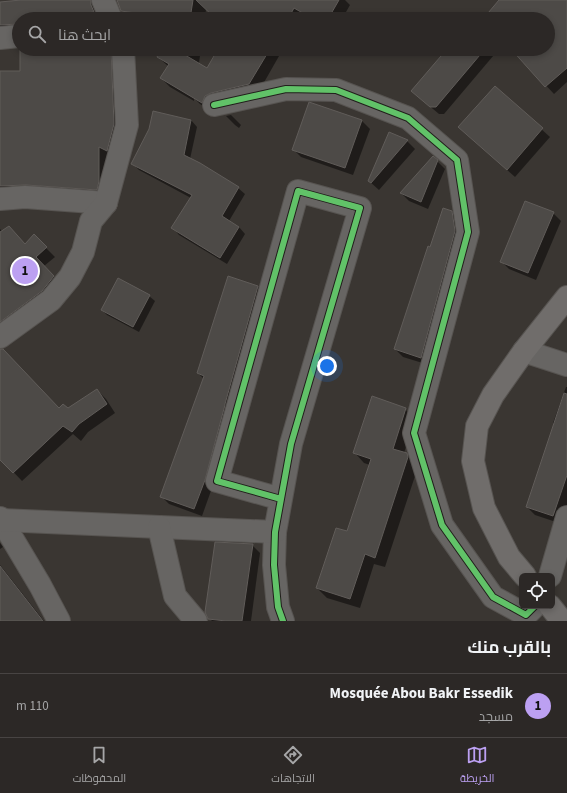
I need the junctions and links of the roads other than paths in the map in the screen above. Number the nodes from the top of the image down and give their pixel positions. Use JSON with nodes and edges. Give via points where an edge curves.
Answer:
{"nodes":[{"id":1,"x":103,"y":0,"type":"edge"},
{"id":2,"x":108,"y":12,"type":"edge"},
{"id":3,"x":12,"y":37,"type":"edge"},
{"id":4,"x":0,"y":38,"type":"edge"},
{"id":5,"x":123,"y":56,"type":"edge"},
{"id":6,"x":214,"y":105,"type":"dead end"},
{"id":7,"x":0,"y":199,"type":"edge"},
{"id":8,"x":106,"y":203,"type":"junction"},
{"id":9,"x":567,"y":297,"type":"edge"},
{"id":10,"x":0,"y":337,"type":"edge"},
{"id":11,"x":524,"y":351,"type":"junction"},
{"id":12,"x":567,"y":365,"type":"edge"},
{"id":13,"x":281,"y":499,"type":"junction"},
{"id":14,"x":567,"y":517,"type":"edge"},
{"id":15,"x":1,"y":519,"type":"edge"},
{"id":16,"x":159,"y":527,"type":"junction"},
{"id":17,"x":275,"y":532,"type":"junction"},
{"id":18,"x":522,"y":573,"type":"edge"},
{"id":19,"x":551,"y":573,"type":"edge"},
{"id":20,"x":532,"y":609,"type":"edge"},
{"id":21,"x":552,"y":609,"type":"edge"},
{"id":22,"x":59,"y":621,"type":"edge"},
{"id":23,"x":196,"y":621,"type":"edge"},
{"id":24,"x":283,"y":621,"type":"edge"},
{"id":25,"x":562,"y":621,"type":"edge"}],
"edges":[{"from":1,"to":2,"type":"street"},
{"from":3,"to":4,"type":"street"},
{"from":5,"to":8,"type":"street","via":[[127,125]]},
{"from":6,"to":20,"type":"street","via":[[286,89],[336,90],[408,118],[457,160],[468,232],[414,432],[442,526],[493,597],[526,615]]},
{"from":7,"to":8,"type":"street","via":[[25,197]]},
{"from":8,"to":10,"type":"street","via":[[91,220],[83,252],[70,278],[51,300]]},
{"from":9,"to":11,"type":"main road"},
{"from":11,"to":12,"type":"street"},
{"from":11,"to":18,"type":"main road","via":[[494,395],[477,426],[473,460],[484,508],[509,557]]},
{"from":13,"to":13,"type":"street","via":[[217,480],[298,191],[360,208],[291,444]]},
{"from":13,"to":17,"type":"street"},
{"from":14,"to":19,"type":"street"},
{"from":15,"to":16,"type":"street"},
{"from":15,"to":22,"type":"street"},
{"from":16,"to":17,"type":"street"},
{"from":16,"to":23,"type":"street","via":[[175,596]]},
{"from":17,"to":24,"type":"street","via":[[274,565],[278,607]]},
{"from":21,"to":25,"type":"main road"}]}
